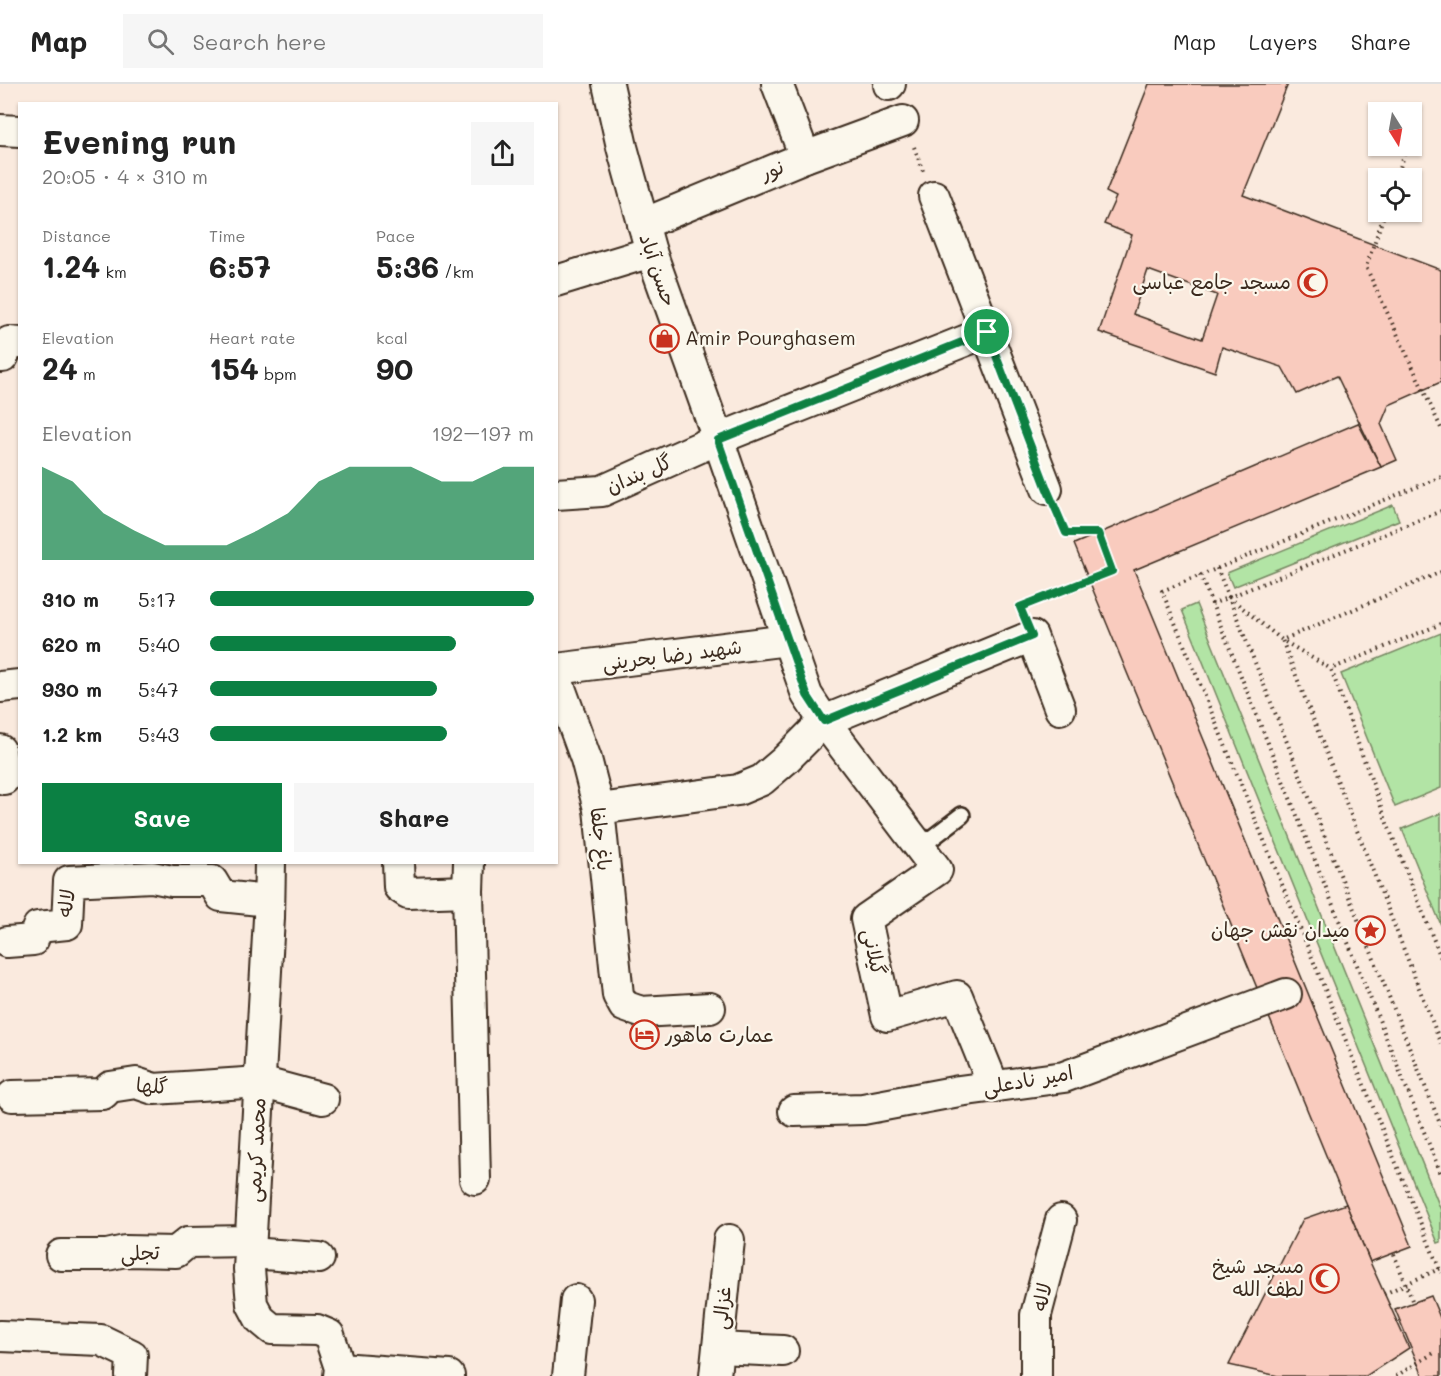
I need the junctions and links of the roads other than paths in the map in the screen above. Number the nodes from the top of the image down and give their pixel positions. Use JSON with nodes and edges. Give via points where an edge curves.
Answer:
{"nodes":[{"id":1,"x":608,"y":84,"type":"edge"},
{"id":2,"x":777,"y":84,"type":"edge"},
{"id":3,"x":903,"y":121,"type":"road end"},
{"id":4,"x":0,"y":130,"type":"edge"},
{"id":5,"x":18,"y":131,"type":"edge"},
{"id":6,"x":805,"y":157,"type":"junction"},
{"id":7,"x":929,"y":185,"type":"road end"},
{"id":8,"x":643,"y":224,"type":"junction"},
{"id":9,"x":651,"y":252,"type":"junction"},
{"id":10,"x":558,"y":280,"type":"edge"},
{"id":11,"x":987,"y":332,"type":"junction"},
{"id":12,"x":18,"y":343,"type":"edge"},
{"id":13,"x":0,"y":357,"type":"edge"},
{"id":14,"x":718,"y":440,"type":"junction"},
{"id":15,"x":1047,"y":489,"type":"road end"},
{"id":16,"x":558,"y":494,"type":"edge"},
{"id":17,"x":788,"y":640,"type":"junction"},
{"id":18,"x":558,"y":669,"type":"edge"},
{"id":19,"x":558,"y":682,"type":"edge"},
{"id":20,"x":18,"y":685,"type":"edge"},
{"id":21,"x":0,"y":687,"type":"edge"},
{"id":22,"x":1060,"y":709,"type":"dead end"},
{"id":23,"x":824,"y":721,"type":"junction"},
{"id":24,"x":599,"y":809,"type":"junction"},
{"id":25,"x":962,"y":815,"type":"dead end"},
{"id":26,"x":919,"y":848,"type":"junction"},
{"id":27,"x":270,"y":864,"type":"edge"},
{"id":28,"x":398,"y":864,"type":"edge"},
{"id":29,"x":469,"y":877,"type":"edge"},
{"id":30,"x":269,"y":901,"type":"junction"},
{"id":31,"x":7,"y":942,"type":"dead end"},
{"id":32,"x":1287,"y":994,"type":"dead end"},
{"id":33,"x":710,"y":1008,"type":"dead end"},
{"id":34,"x":260,"y":1082,"type":"junction"},
{"id":35,"x":994,"y":1086,"type":"junction"},
{"id":36,"x":12,"y":1096,"type":"dead end"},
{"id":37,"x":323,"y":1099,"type":"dead end"},
{"id":38,"x":794,"y":1112,"type":"dead end"},
{"id":39,"x":475,"y":1179,"type":"dead end"},
{"id":40,"x":1061,"y":1220,"type":"dead end"},
{"id":41,"x":729,"y":1240,"type":"dead end"},
{"id":42,"x":250,"y":1247,"type":"junction"},
{"id":43,"x":61,"y":1255,"type":"dead end"},
{"id":44,"x":319,"y":1258,"type":"dead end"},
{"id":45,"x":576,"y":1300,"type":"dead end"},
{"id":46,"x":0,"y":1336,"type":"edge"},
{"id":47,"x":783,"y":1352,"type":"dead end"},
{"id":48,"x":717,"y":1362,"type":"edge"},
{"id":49,"x":340,"y":1372,"type":"edge"},
{"id":50,"x":132,"y":1376,"type":"edge"},
{"id":51,"x":449,"y":1376,"type":"edge"},
{"id":52,"x":568,"y":1376,"type":"edge"},
{"id":53,"x":1036,"y":1376,"type":"edge"}],
"edges":[{"from":1,"to":8,"type":"street","name":"حسن آباد"},
{"from":2,"to":6,"type":"street"},
{"from":3,"to":6,"type":"street","name":"نور"},
{"from":4,"to":5,"type":"street"},
{"from":6,"to":8,"type":"street","name":"نور"},
{"from":7,"to":11,"type":"street"},
{"from":8,"to":9,"type":"street","name":"حسن آباد"},
{"from":9,"to":10,"type":"street"},
{"from":9,"to":14,"type":"street","name":"حسن آباد"},
{"from":11,"to":14,"type":"street","name":"گل بندان"},
{"from":11,"to":15,"type":"street"},
{"from":12,"to":13,"type":"street","via":[[9,342]]},
{"from":14,"to":16,"type":"street","name":"گل بندان","via":[[602,491]]},
{"from":14,"to":17,"type":"street","name":"حسن آباد"},
{"from":17,"to":18,"type":"street","name":"شهید رضا بحرینی"},
{"from":17,"to":23,"type":"street","name":"حسن آباد","via":[[807,695]]},
{"from":19,"to":24,"type":"street","name":"باغ جلفا","via":[[586,759]]},
{"from":20,"to":21,"type":"street"},
{"from":22,"to":23,"type":"street","via":[[1032,636]]},
{"from":23,"to":24,"type":"street","via":[[762,780],[738,790]]},
{"from":23,"to":26,"type":"street","name":"گیلانی"},
{"from":24,"to":33,"type":"street","name":"باغ جلفا","via":[[618,995],[624,1006],[641,1012]]},
{"from":25,"to":26,"type":"lane"},
{"from":26,"to":35,"type":"street","name":"گیلانی","via":[[937,870],[866,919],[888,1016],[957,996]]},
{"from":27,"to":30,"type":"street","name":"محمد کریمی"},
{"from":28,"to":29,"type":"street","via":[[399,887],[408,892]]},
{"from":29,"to":39,"type":"street"},
{"from":30,"to":31,"type":"street","name":"لاله","via":[[221,896],[212,882],[152,877],[69,881],[67,924],[38,927],[33,940]]},
{"from":30,"to":34,"type":"street","name":"محمد کریمی"},
{"from":32,"to":35,"type":"street","name":"امیر نادعلی","via":[[1064,1077]]},
{"from":34,"to":36,"type":"street","name":"گلها","via":[[154,1089],[136,1083],[110,1087],[103,1094]]},
{"from":34,"to":37,"type":"street","name":"گلها"},
{"from":34,"to":42,"type":"street","name":"محمد کریمی"},
{"from":35,"to":38,"type":"street","name":"امیر نادعلی","via":[[862,1109]]},
{"from":40,"to":53,"type":"street","name":"لاله","via":[[1036,1315]]},
{"from":41,"to":48,"type":"street","name":"غزالی"},
{"from":42,"to":43,"type":"street","name":"تجلی","via":[[188,1242],[176,1252]]},
{"from":42,"to":44,"type":"street","name":"تجلی"},
{"from":42,"to":49,"type":"street","name":"محمد کریمی","via":[[252,1304],[260,1319],[272,1329],[317,1330],[328,1335]]},
{"from":45,"to":52,"type":"street"},
{"from":46,"to":50,"type":"street","via":[[101,1340],[132,1355]]},
{"from":47,"to":48,"type":"street"},
{"from":49,"to":51,"type":"street"}]}
